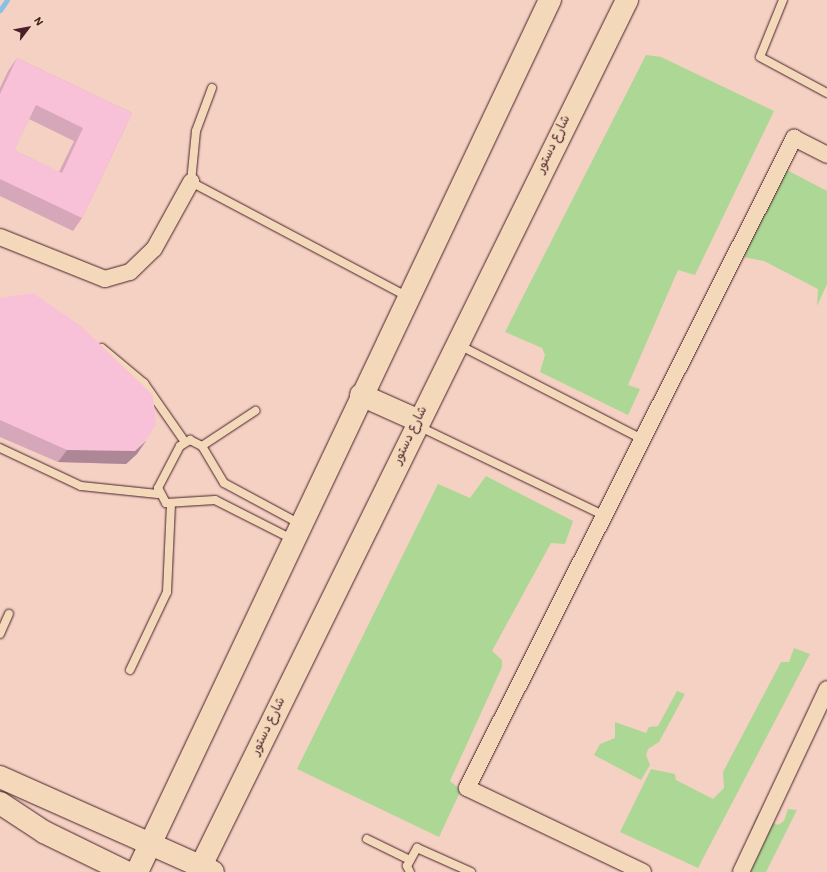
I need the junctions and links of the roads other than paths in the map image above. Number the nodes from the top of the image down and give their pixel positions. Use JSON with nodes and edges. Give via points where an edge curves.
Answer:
{"nodes":[{"id":1,"x":550,"y":0,"type":"edge"},
{"id":2,"x":627,"y":0,"type":"edge"},
{"id":3,"x":783,"y":0,"type":"edge"},
{"id":4,"x":212,"y":88,"type":"dead end"},
{"id":5,"x":827,"y":93,"type":"edge"},
{"id":6,"x":827,"y":155,"type":"edge"},
{"id":7,"x":191,"y":182,"type":"junction"},
{"id":8,"x":0,"y":237,"type":"edge"},
{"id":9,"x":408,"y":297,"type":"junction"},
{"id":10,"x":455,"y":343,"type":"junction"},
{"id":11,"x":96,"y":344,"type":"edge"},
{"id":12,"x":361,"y":395,"type":"junction"},
{"id":13,"x":255,"y":411,"type":"dead end"},
{"id":14,"x":416,"y":422,"type":"junction"},
{"id":15,"x":642,"y":439,"type":"junction"},
{"id":16,"x":185,"y":442,"type":"junction"},
{"id":17,"x":202,"y":446,"type":"junction"},
{"id":18,"x":0,"y":448,"type":"edge"},
{"id":19,"x":158,"y":494,"type":"junction"},
{"id":20,"x":171,"y":505,"type":"junction"},
{"id":21,"x":603,"y":515,"type":"junction"},
{"id":22,"x":296,"y":532,"type":"junction"},
{"id":23,"x":9,"y":614,"type":"dead end"},
{"id":24,"x":0,"y":634,"type":"edge"},
{"id":25,"x":130,"y":670,"type":"dead end"},
{"id":26,"x":827,"y":689,"type":"edge"},
{"id":27,"x":0,"y":778,"type":"edge"},
{"id":28,"x":0,"y":802,"type":"edge"},
{"id":29,"x":367,"y":839,"type":"dead end"},
{"id":30,"x":148,"y":843,"type":"junction"},
{"id":31,"x":410,"y":860,"type":"junction"},
{"id":32,"x":204,"y":870,"type":"edge"},
{"id":33,"x":126,"y":872,"type":"edge"},
{"id":34,"x":137,"y":872,"type":"edge"},
{"id":35,"x":410,"y":872,"type":"edge"},
{"id":36,"x":471,"y":872,"type":"edge"},
{"id":37,"x":643,"y":872,"type":"edge"},
{"id":38,"x":741,"y":872,"type":"edge"}],
"edges":[{"from":1,"to":9,"type":"main road"},
{"from":2,"to":10,"type":"main road","name":"شارع دستور"},
{"from":3,"to":5,"type":"lane","via":[[760,58]]},
{"from":4,"to":7,"type":"lane","via":[[196,131]]},
{"from":6,"to":15,"type":"street","via":[[794,138]]},
{"from":7,"to":8,"type":"street","via":[[154,249],[130,272],[105,280]]},
{"from":7,"to":9,"type":"lane"},
{"from":9,"to":12,"type":"main road"},
{"from":10,"to":14,"type":"main road","name":"شارع دستور"},
{"from":10,"to":15,"type":"lane"},
{"from":11,"to":16,"type":"lane","via":[[144,383]]},
{"from":12,"to":14,"type":"main road"},
{"from":12,"to":22,"type":"main road"},
{"from":13,"to":17,"type":"lane"},
{"from":14,"to":21,"type":"lane"},
{"from":14,"to":32,"type":"main road","name":"شارع دستور"},
{"from":15,"to":21,"type":"street"},
{"from":16,"to":17,"type":"lane","via":[[190,440]]},
{"from":16,"to":19,"type":"lane","via":[[180,446]]},
{"from":17,"to":22,"type":"lane","via":[[224,483]]},
{"from":18,"to":19,"type":"lane","via":[[81,486]]},
{"from":19,"to":20,"type":"lane"},
{"from":20,"to":22,"type":"lane","via":[[201,498],[215,500]]},
{"from":20,"to":25,"type":"lane","via":[[167,592]]},
{"from":21,"to":37,"type":"street","via":[[467,788]]},
{"from":22,"to":30,"type":"main road"},
{"from":23,"to":24,"type":"lane"},
{"from":26,"to":38,"type":"street"},
{"from":27,"to":30,"type":"main road"},
{"from":28,"to":33,"type":"main road","via":[[44,832]]},
{"from":29,"to":31,"type":"lane"},
{"from":30,"to":32,"type":"main road"},
{"from":30,"to":34,"type":"main road"},
{"from":31,"to":35,"type":"lane","via":[[407,866]]},
{"from":31,"to":36,"type":"lane","via":[[414,850],[420,848]]}]}
